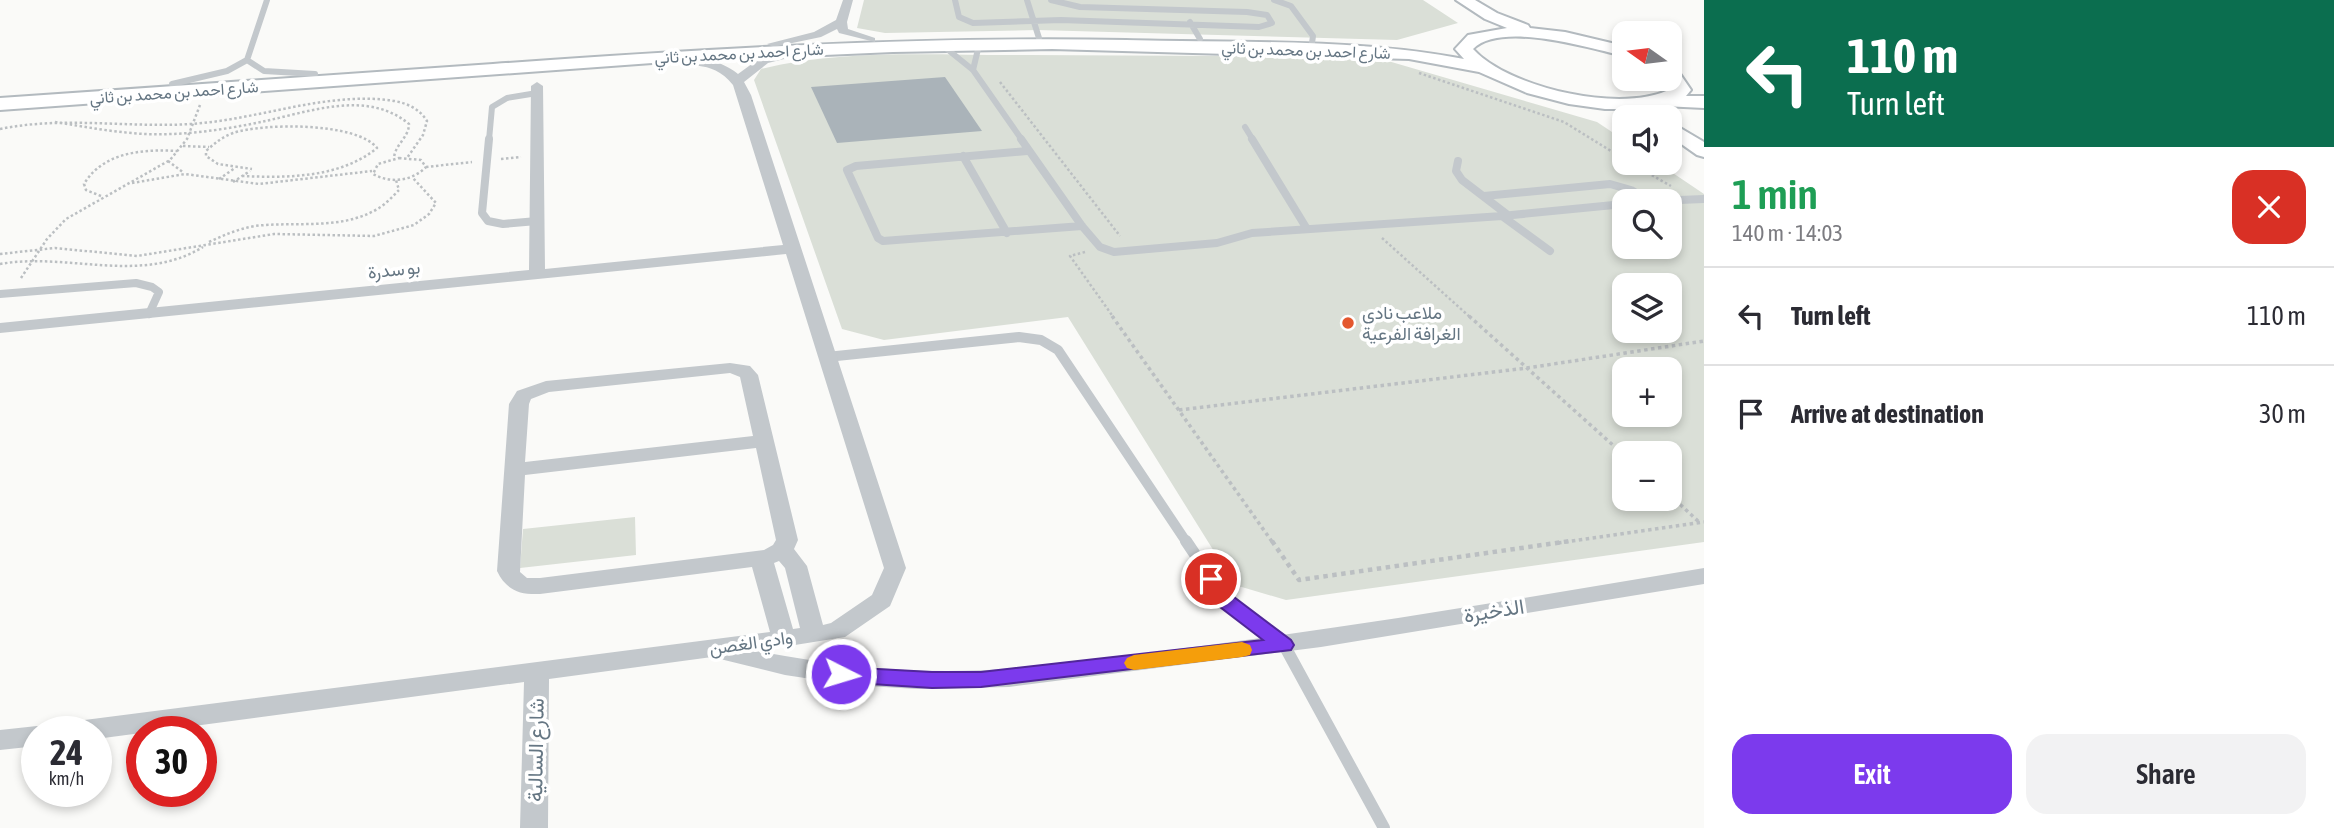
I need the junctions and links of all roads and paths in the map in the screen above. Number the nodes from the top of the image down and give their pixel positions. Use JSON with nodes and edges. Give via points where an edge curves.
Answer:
{"nodes":[{"id":1,"x":267,"y":0,"type":"edge"},
{"id":2,"x":848,"y":0,"type":"edge"},
{"id":3,"x":955,"y":0,"type":"edge"},
{"id":4,"x":1027,"y":0,"type":"edge"},
{"id":5,"x":1051,"y":0,"type":"edge"},
{"id":6,"x":1274,"y":0,"type":"edge"},
{"id":7,"x":1446,"y":0,"type":"edge"},
{"id":8,"x":1464,"y":0,"type":"edge"},
{"id":9,"x":1181,"y":10,"type":"junction"},
{"id":10,"x":841,"y":22,"type":"junction"},
{"id":11,"x":1036,"y":29,"type":"junction"},
{"id":12,"x":1196,"y":32,"type":"junction"},
{"id":13,"x":1545,"y":34,"type":"junction"},
{"id":14,"x":1484,"y":36,"type":"junction"},
{"id":15,"x":1467,"y":42,"type":"junction"},
{"id":16,"x":1312,"y":43,"type":"junction"},
{"id":17,"x":773,"y":44,"type":"junction"},
{"id":18,"x":872,"y":44,"type":"junction"},
{"id":19,"x":942,"y":45,"type":"junction"},
{"id":20,"x":979,"y":45,"type":"junction"},
{"id":21,"x":1612,"y":48,"type":"edge"},
{"id":22,"x":666,"y":57,"type":"junction"},
{"id":23,"x":247,"y":60,"type":"junction"},
{"id":24,"x":1478,"y":67,"type":"junction"},
{"id":25,"x":973,"y":69,"type":"junction"},
{"id":26,"x":315,"y":74,"type":"junction"},
{"id":27,"x":1682,"y":77,"type":"edge"},
{"id":28,"x":739,"y":80,"type":"junction"},
{"id":29,"x":172,"y":84,"type":"junction"},
{"id":30,"x":1704,"y":86,"type":"edge"},
{"id":31,"x":537,"y":89,"type":"joint"},
{"id":32,"x":206,"y":90,"type":"junction"},
{"id":33,"x":1681,"y":91,"type":"edge"},
{"id":34,"x":0,"y":96,"type":"edge"},
{"id":35,"x":1576,"y":99,"type":"junction"},
{"id":36,"x":1704,"y":102,"type":"edge"},
{"id":37,"x":0,"y":104,"type":"edge"},
{"id":38,"x":1635,"y":105,"type":"edge"},
{"id":39,"x":1659,"y":105,"type":"edge"},
{"id":40,"x":1675,"y":105,"type":"edge"},
{"id":41,"x":1612,"y":113,"type":"edge"},
{"id":42,"x":18,"y":120,"type":"dead end"},
{"id":43,"x":46,"y":120,"type":"junction"},
{"id":44,"x":192,"y":124,"type":"junction"},
{"id":45,"x":1245,"y":127,"type":"dead end"},
{"id":46,"x":0,"y":129,"type":"edge"},
{"id":47,"x":189,"y":132,"type":"junction"},
{"id":48,"x":1682,"y":133,"type":"edge"},
{"id":49,"x":1703,"y":142,"type":"edge"},
{"id":50,"x":182,"y":146,"type":"junction"},
{"id":51,"x":209,"y":147,"type":"junction"},
{"id":52,"x":178,"y":151,"type":"junction"},
{"id":53,"x":1027,"y":151,"type":"junction"},
{"id":54,"x":1682,"y":153,"type":"edge"},
{"id":55,"x":537,"y":156,"type":"junction"},
{"id":56,"x":963,"y":156,"type":"junction"},
{"id":57,"x":407,"y":158,"type":"junction"},
{"id":58,"x":394,"y":159,"type":"junction"},
{"id":59,"x":168,"y":160,"type":"junction"},
{"id":60,"x":488,"y":160,"type":"junction"},
{"id":61,"x":1458,"y":161,"type":"dead end"},
{"id":62,"x":426,"y":167,"type":"junction"},
{"id":63,"x":1704,"y":167,"type":"edge"},
{"id":64,"x":235,"y":168,"type":"junction"},
{"id":65,"x":372,"y":171,"type":"junction"},
{"id":66,"x":185,"y":174,"type":"junction"},
{"id":67,"x":242,"y":176,"type":"junction"},
{"id":68,"x":411,"y":177,"type":"junction"},
{"id":69,"x":217,"y":180,"type":"junction"},
{"id":70,"x":396,"y":180,"type":"junction"},
{"id":71,"x":232,"y":182,"type":"junction"},
{"id":72,"x":130,"y":184,"type":"junction"},
{"id":73,"x":1628,"y":189,"type":"edge"},
{"id":74,"x":101,"y":196,"type":"junction"},
{"id":75,"x":1484,"y":196,"type":"junction"},
{"id":76,"x":1701,"y":197,"type":"edge"},
{"id":77,"x":1682,"y":199,"type":"edge"},
{"id":78,"x":1612,"y":205,"type":"edge"},
{"id":79,"x":1506,"y":216,"type":"junction"},
{"id":80,"x":537,"y":221,"type":"junction"},
{"id":81,"x":1378,"y":224,"type":"junction"},
{"id":82,"x":1082,"y":226,"type":"junction"},
{"id":83,"x":1307,"y":229,"type":"junction"},
{"id":84,"x":1007,"y":233,"type":"junction"},
{"id":85,"x":206,"y":244,"type":"junction"},
{"id":86,"x":1100,"y":247,"type":"junction"},
{"id":87,"x":41,"y":248,"type":"junction"},
{"id":88,"x":792,"y":249,"type":"junction"},
{"id":89,"x":1550,"y":251,"type":"dead end"},
{"id":90,"x":0,"y":254,"type":"edge"},
{"id":91,"x":32,"y":260,"type":"junction"},
{"id":92,"x":0,"y":264,"type":"edge"},
{"id":93,"x":537,"y":275,"type":"junction"},
{"id":94,"x":12,"y":292,"type":"junction"},
{"id":95,"x":0,"y":293,"type":"edge"},
{"id":96,"x":149,"y":314,"type":"junction"},
{"id":97,"x":0,"y":328,"type":"edge"},
{"id":98,"x":1704,"y":341,"type":"edge"},
{"id":99,"x":827,"y":357,"type":"junction"},
{"id":100,"x":1527,"y":368,"type":"junction"},
{"id":101,"x":1179,"y":410,"type":"junction"},
{"id":102,"x":764,"y":441,"type":"junction"},
{"id":103,"x":1612,"y":444,"type":"edge"},
{"id":104,"x":515,"y":470,"type":"junction"},
{"id":105,"x":1682,"y":505,"type":"edge"},
{"id":106,"x":1702,"y":522,"type":"edge"},
{"id":107,"x":771,"y":554,"type":"junction"},
{"id":108,"x":1704,"y":576,"type":"edge"},
{"id":109,"x":814,"y":635,"type":"junction"},
{"id":110,"x":785,"y":639,"type":"junction"},
{"id":111,"x":1284,"y":645,"type":"junction"},
{"id":112,"x":710,"y":649,"type":"junction"},
{"id":113,"x":537,"y":672,"type":"junction"},
{"id":114,"x":112,"y":726,"type":"edge"},
{"id":115,"x":21,"y":738,"type":"edge"},
{"id":116,"x":0,"y":740,"type":"edge"},
{"id":117,"x":534,"y":828,"type":"edge"},
{"id":118,"x":1384,"y":828,"type":"edge"}],
"edges":[{"from":1,"to":23,"type":"lane"},
{"from":2,"to":10,"type":"street"},
{"from":3,"to":11,"type":"lane","via":[[959,17],[966,21]]},
{"from":4,"to":11,"type":"lane"},
{"from":5,"to":9,"type":"lane","via":[[1080,7]]},
{"from":6,"to":16,"type":"lane","via":[[1291,6],[1313,36]]},
{"from":7,"to":14,"type":"street","via":[[1472,18]]},
{"from":8,"to":13,"type":"street","via":[[1504,22]]},
{"from":9,"to":12,"type":"lane"},
{"from":9,"to":12,"type":"lane","via":[[1247,12],[1267,16],[1272,23]]},
{"from":10,"to":17,"type":"street","via":[[817,35]]},
{"from":10,"to":18,"type":"street","via":[[848,35]]},
{"from":11,"to":12,"type":"street","name":"شارع احمد بن محمد بن ثاني"},
{"from":11,"to":18,"type":"street","name":"شارع احمد بن محمد بن ثاني"},
{"from":12,"to":16,"type":"street","name":"شارع احمد بن محمد بن ثاني"},
{"from":13,"to":14,"type":"street","name":"شارع احمد بن محمد بن ثاني"},
{"from":13,"to":21,"type":"street"},
{"from":14,"to":15,"type":"street","name":"شارع احمد بن محمد بن ثاني"},
{"from":15,"to":16,"type":"street","name":"شارع احمد بن محمد بن ثاني","via":[[1419,46]]},
{"from":15,"to":24,"type":"street","via":[[1465,53]]},
{"from":17,"to":18,"type":"street","name":"شارع احمد بن محمد بن ثاني"},
{"from":17,"to":26,"type":"street","name":"شارع احمد بن محمد بن ثاني"},
{"from":18,"to":19,"type":"street","name":"شارع احمد بن محمد بن ثاني"},
{"from":18,"to":22,"type":"street","name":"شارع احمد بن محمد بن ثاني"},
{"from":18,"to":28,"type":"street","via":[[774,55],[750,67]]},
{"from":19,"to":20,"type":"street","name":"شارع احمد بن محمد بن ثاني"},
{"from":19,"to":25,"type":"lane"},
{"from":20,"to":24,"type":"street","name":"شارع احمد بن محمد بن ثاني","via":[[1123,44],[1380,52]]},
{"from":20,"to":25,"type":"lane"},
{"from":22,"to":28,"type":"street","via":[[715,64]]},
{"from":22,"to":32,"type":"street","name":"شارع احمد بن محمد بن ثاني"},
{"from":23,"to":26,"type":"lane","via":[[264,71]]},
{"from":23,"to":29,"type":"lane","via":[[220,74]]},
{"from":24,"to":35,"type":"street","name":"شارع احمد بن محمد بن ثاني","via":[[1517,86]]},
{"from":25,"to":53,"type":"lane"},
{"from":26,"to":29,"type":"street","name":"شارع احمد بن محمد بن ثاني"},
{"from":27,"to":30,"type":"street"},
{"from":28,"to":88,"type":"street","name":"وادي الغصن"},
{"from":29,"to":34,"type":"street","name":"شارع احمد بن محمد بن ثاني"},
{"from":31,"to":55,"type":"street"},
{"from":31,"to":60,"type":"lane","via":[[492,107]]},
{"from":32,"to":37,"type":"street","name":"شارع احمد بن محمد بن ثاني"},
{"from":32,"to":44,"type":"path"},
{"from":33,"to":39,"type":"street"},
{"from":35,"to":38,"type":"street"},
{"from":35,"to":41,"type":"street"},
{"from":36,"to":40,"type":"street"},
{"from":42,"to":43,"type":"path"},
{"from":43,"to":44,"type":"path"},
{"from":43,"to":46,"type":"path"},
{"from":43,"to":47,"type":"path","via":[[135,134]]},
{"from":44,"to":47,"type":"path"},
{"from":44,"to":57,"type":"path","via":[[328,100],[390,100],[407,105],[426,121],[427,127]]},
{"from":45,"to":83,"type":"lane"},
{"from":47,"to":50,"type":"path"},
{"from":47,"to":58,"type":"path","via":[[336,106],[369,106],[394,113],[409,124],[410,132],[394,151]]},
{"from":48,"to":49,"type":"street"},
{"from":50,"to":51,"type":"path"},
{"from":50,"to":52,"type":"path"},
{"from":51,"to":64,"type":"path","via":[[206,156],[212,162]]},
{"from":51,"to":67,"type":"path","via":[[243,132],[302,126],[368,139],[377,148],[360,161],[321,171]]},
{"from":52,"to":59,"type":"path"},
{"from":52,"to":74,"type":"path","via":[[147,150],[104,163],[84,184],[86,190]]},
{"from":53,"to":56,"type":"lane"},
{"from":53,"to":82,"type":"lane"},
{"from":54,"to":63,"type":"street"},
{"from":55,"to":60,"type":"path"},
{"from":55,"to":80,"type":"street"},
{"from":56,"to":84,"type":"lane"},
{"from":56,"to":84,"type":"lane","via":[[847,170],[883,241]]},
{"from":57,"to":58,"type":"path"},
{"from":57,"to":62,"type":"path","via":[[421,160]]},
{"from":58,"to":65,"type":"path"},
{"from":59,"to":66,"type":"path"},
{"from":59,"to":72,"type":"path"},
{"from":60,"to":62,"type":"path"},
{"from":60,"to":80,"type":"lane","via":[[482,213],[488,221]]},
{"from":61,"to":75,"type":"lane","via":[[1456,171]]},
{"from":62,"to":68,"type":"path"},
{"from":64,"to":67,"type":"path","via":[[252,169]]},
{"from":64,"to":69,"type":"path"},
{"from":65,"to":70,"type":"path","via":[[381,179]]},
{"from":65,"to":71,"type":"path","via":[[286,183]]},
{"from":66,"to":69,"type":"path"},
{"from":66,"to":72,"type":"path"},
{"from":67,"to":71,"type":"path"},
{"from":68,"to":70,"type":"path"},
{"from":68,"to":85,"type":"path","via":[[436,203],[426,218],[394,233],[358,239],[285,233]]},
{"from":69,"to":71,"type":"path"},
{"from":70,"to":85,"type":"path","via":[[399,190],[391,200],[365,215],[324,225],[228,233]]},
{"from":72,"to":74,"type":"path"},
{"from":73,"to":75,"type":"lane","via":[[1610,184]]},
{"from":74,"to":87,"type":"path","via":[[64,221]]},
{"from":75,"to":79,"type":"lane"},
{"from":76,"to":77,"type":"lane"},
{"from":78,"to":79,"type":"lane"},
{"from":79,"to":81,"type":"lane"},
{"from":79,"to":89,"type":"lane"},
{"from":80,"to":93,"type":"street"},
{"from":81,"to":83,"type":"lane"},
{"from":81,"to":100,"type":"path","via":[[1385,230],[1375,231]]},
{"from":82,"to":84,"type":"lane"},
{"from":82,"to":86,"type":"lane"},
{"from":83,"to":86,"type":"lane","via":[[1144,251],[1114,252]]},
{"from":85,"to":87,"type":"path","via":[[182,251],[120,256]]},
{"from":85,"to":91,"type":"path","via":[[179,260],[133,267]]},
{"from":86,"to":101,"type":"path","via":[[1070,256]]},
{"from":87,"to":90,"type":"path"},
{"from":87,"to":91,"type":"path"},
{"from":88,"to":93,"type":"street","name":"بو سدرة"},
{"from":88,"to":99,"type":"street","name":"وادي الغصن"},
{"from":91,"to":92,"type":"path"},
{"from":91,"to":94,"type":"path"},
{"from":93,"to":96,"type":"street","name":"بو سدرة"},
{"from":94,"to":95,"type":"lane"},
{"from":94,"to":96,"type":"lane","via":[[144,284],[159,292]]},
{"from":96,"to":97,"type":"street","name":"بو سدرة"},
{"from":98,"to":100,"type":"path"},
{"from":99,"to":109,"type":"street","name":"وادي الغصن","via":[[895,568],[882,600],[837,631]]},
{"from":99,"to":111,"type":"lane","via":[[1019,337],[1052,345],[1227,602]]},
{"from":100,"to":101,"type":"path"},
{"from":100,"to":103,"type":"path"},
{"from":101,"to":106,"type":"path","via":[[1299,580]]},
{"from":102,"to":104,"type":"street"},
{"from":102,"to":104,"type":"street","via":[[749,375],[740,369],[546,387],[520,399]]},
{"from":102,"to":107,"type":"street","via":[[788,540]]},
{"from":104,"to":107,"type":"street","via":[[508,571],[518,584],[540,586]]},
{"from":105,"to":106,"type":"path"},
{"from":107,"to":109,"type":"street","via":[[796,566]]},
{"from":107,"to":110,"type":"street"},
{"from":108,"to":111,"type":"street","name":"الذخيرة"},
{"from":109,"to":110,"type":"street","name":"وادي الغصن"},
{"from":110,"to":112,"type":"street","name":"وادي الغصن"},
{"from":111,"to":112,"type":"street","name":"الذخيرة","via":[[1030,676],[932,680],[818,671]]},
{"from":111,"to":118,"type":"lane"},
{"from":112,"to":113,"type":"street","name":"وادي الغصن"},
{"from":113,"to":114,"type":"street","name":"وادي الغصن"},
{"from":113,"to":117,"type":"street","name":"شارع السالية"},
{"from":115,"to":116,"type":"street"}]}
